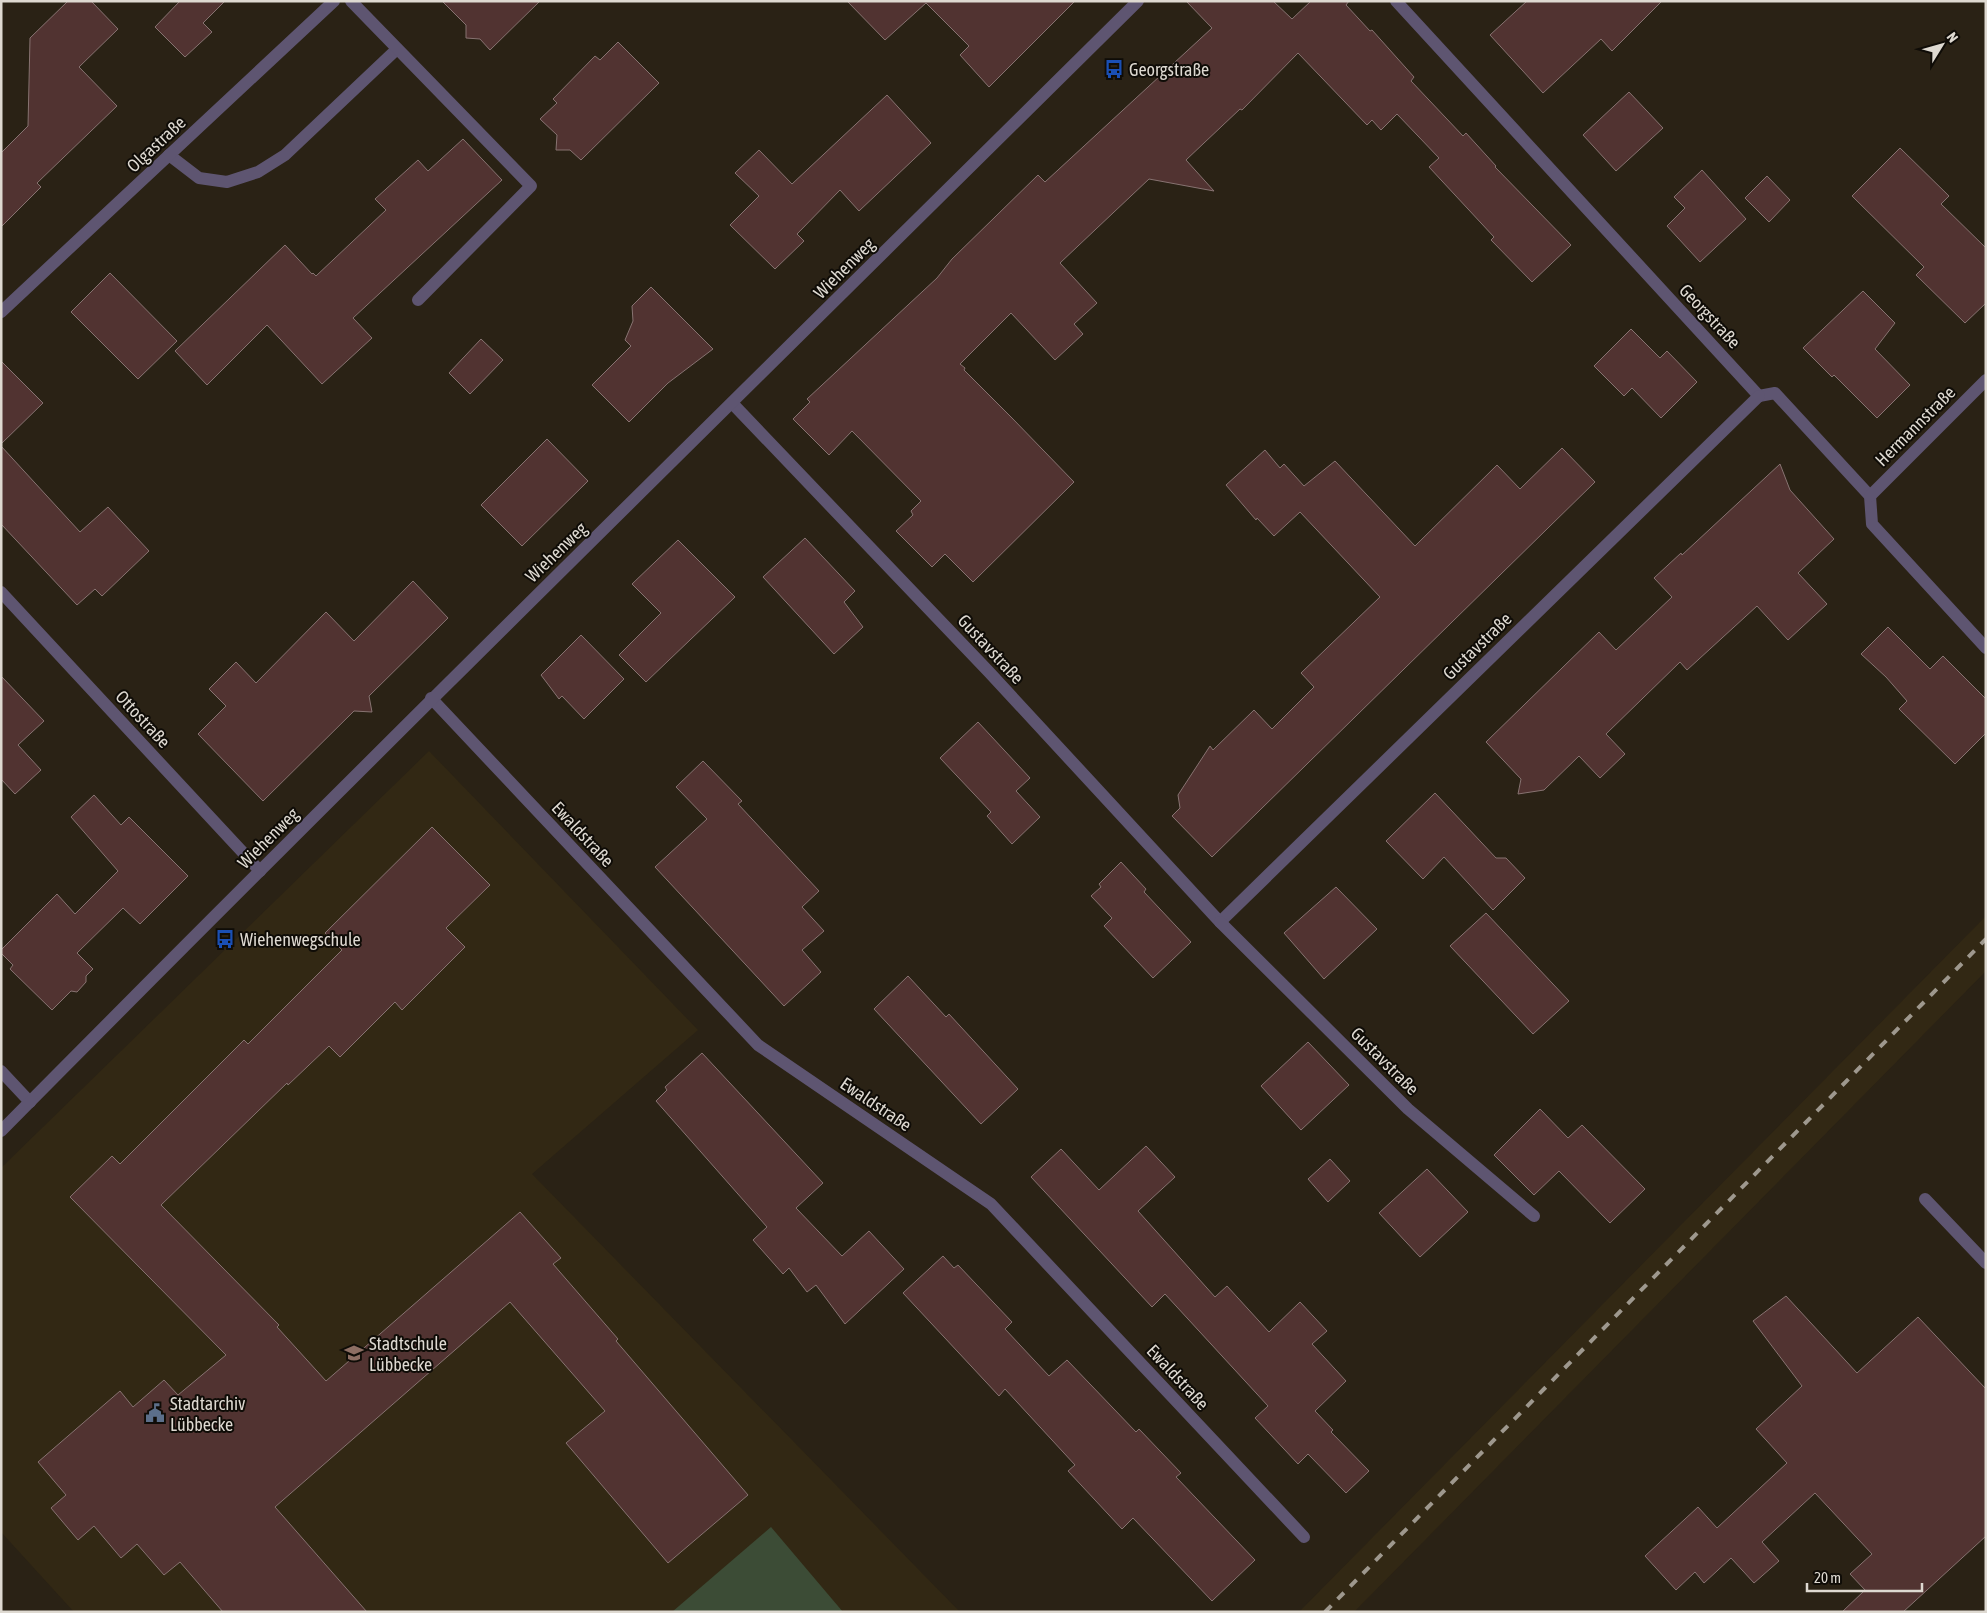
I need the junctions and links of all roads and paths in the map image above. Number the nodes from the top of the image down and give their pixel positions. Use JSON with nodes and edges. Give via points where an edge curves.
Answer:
{"nodes":[{"id":1,"x":334,"y":1,"type":"edge"},
{"id":2,"x":351,"y":1,"type":"edge"},
{"id":3,"x":1138,"y":1,"type":"edge"},
{"id":4,"x":1396,"y":1,"type":"edge"},
{"id":5,"x":397,"y":49,"type":"junction"},
{"id":6,"x":169,"y":156,"type":"junction"},
{"id":7,"x":418,"y":300,"type":"dead end"},
{"id":8,"x":1,"y":312,"type":"edge"},
{"id":9,"x":1986,"y":380,"type":"edge"},
{"id":10,"x":1759,"y":396,"type":"junction"},
{"id":11,"x":732,"y":403,"type":"junction"},
{"id":12,"x":1870,"y":496,"type":"junction"},
{"id":13,"x":1,"y":592,"type":"edge"},
{"id":14,"x":1986,"y":648,"type":"edge"},
{"id":15,"x":431,"y":698,"type":"junction"},
{"id":16,"x":260,"y":871,"type":"junction"},
{"id":17,"x":1220,"y":922,"type":"junction"},
{"id":18,"x":1,"y":1071,"type":"edge"},
{"id":19,"x":30,"y":1102,"type":"junction"},
{"id":20,"x":1,"y":1131,"type":"edge"},
{"id":21,"x":1925,"y":1199,"type":"dead end"},
{"id":22,"x":1534,"y":1216,"type":"dead end"},
{"id":23,"x":1986,"y":1263,"type":"edge"},
{"id":24,"x":1304,"y":1537,"type":"dead end"}],
"edges":[{"from":1,"to":6,"type":"street","name":"Olgastraße"},
{"from":2,"to":5,"type":"street"},
{"from":3,"to":11,"type":"street","name":"Wiehenweg"},
{"from":4,"to":10,"type":"street","name":"Georgstraße"},
{"from":5,"to":6,"type":"street","via":[[285,155],[258,172],[227,182],[199,178]]},
{"from":5,"to":7,"type":"street","via":[[531,186]]},
{"from":6,"to":8,"type":"street","name":"Olgastraße"},
{"from":9,"to":12,"type":"street","name":"Hermannstraße"},
{"from":10,"to":12,"type":"street","via":[[1775,394]]},
{"from":10,"to":17,"type":"street","name":"Gustavstraße"},
{"from":11,"to":15,"type":"street","name":"Wiehenweg"},
{"from":11,"to":17,"type":"street","name":"Gustavstraße"},
{"from":12,"to":14,"type":"street","via":[[1872,524]]},
{"from":13,"to":16,"type":"street","name":"Ottostraße"},
{"from":15,"to":16,"type":"street","name":"Wiehenweg"},
{"from":15,"to":24,"type":"street","name":"Ewaldstraße","via":[[758,1045],[991,1204]]},
{"from":16,"to":19,"type":"street","name":"Wiehenweg"},
{"from":17,"to":22,"type":"street","name":"Gustavstraße","via":[[1408,1109]]},
{"from":18,"to":19,"type":"street"},
{"from":19,"to":20,"type":"street","name":"Wiehenweg"},
{"from":21,"to":23,"type":"street"}]}
